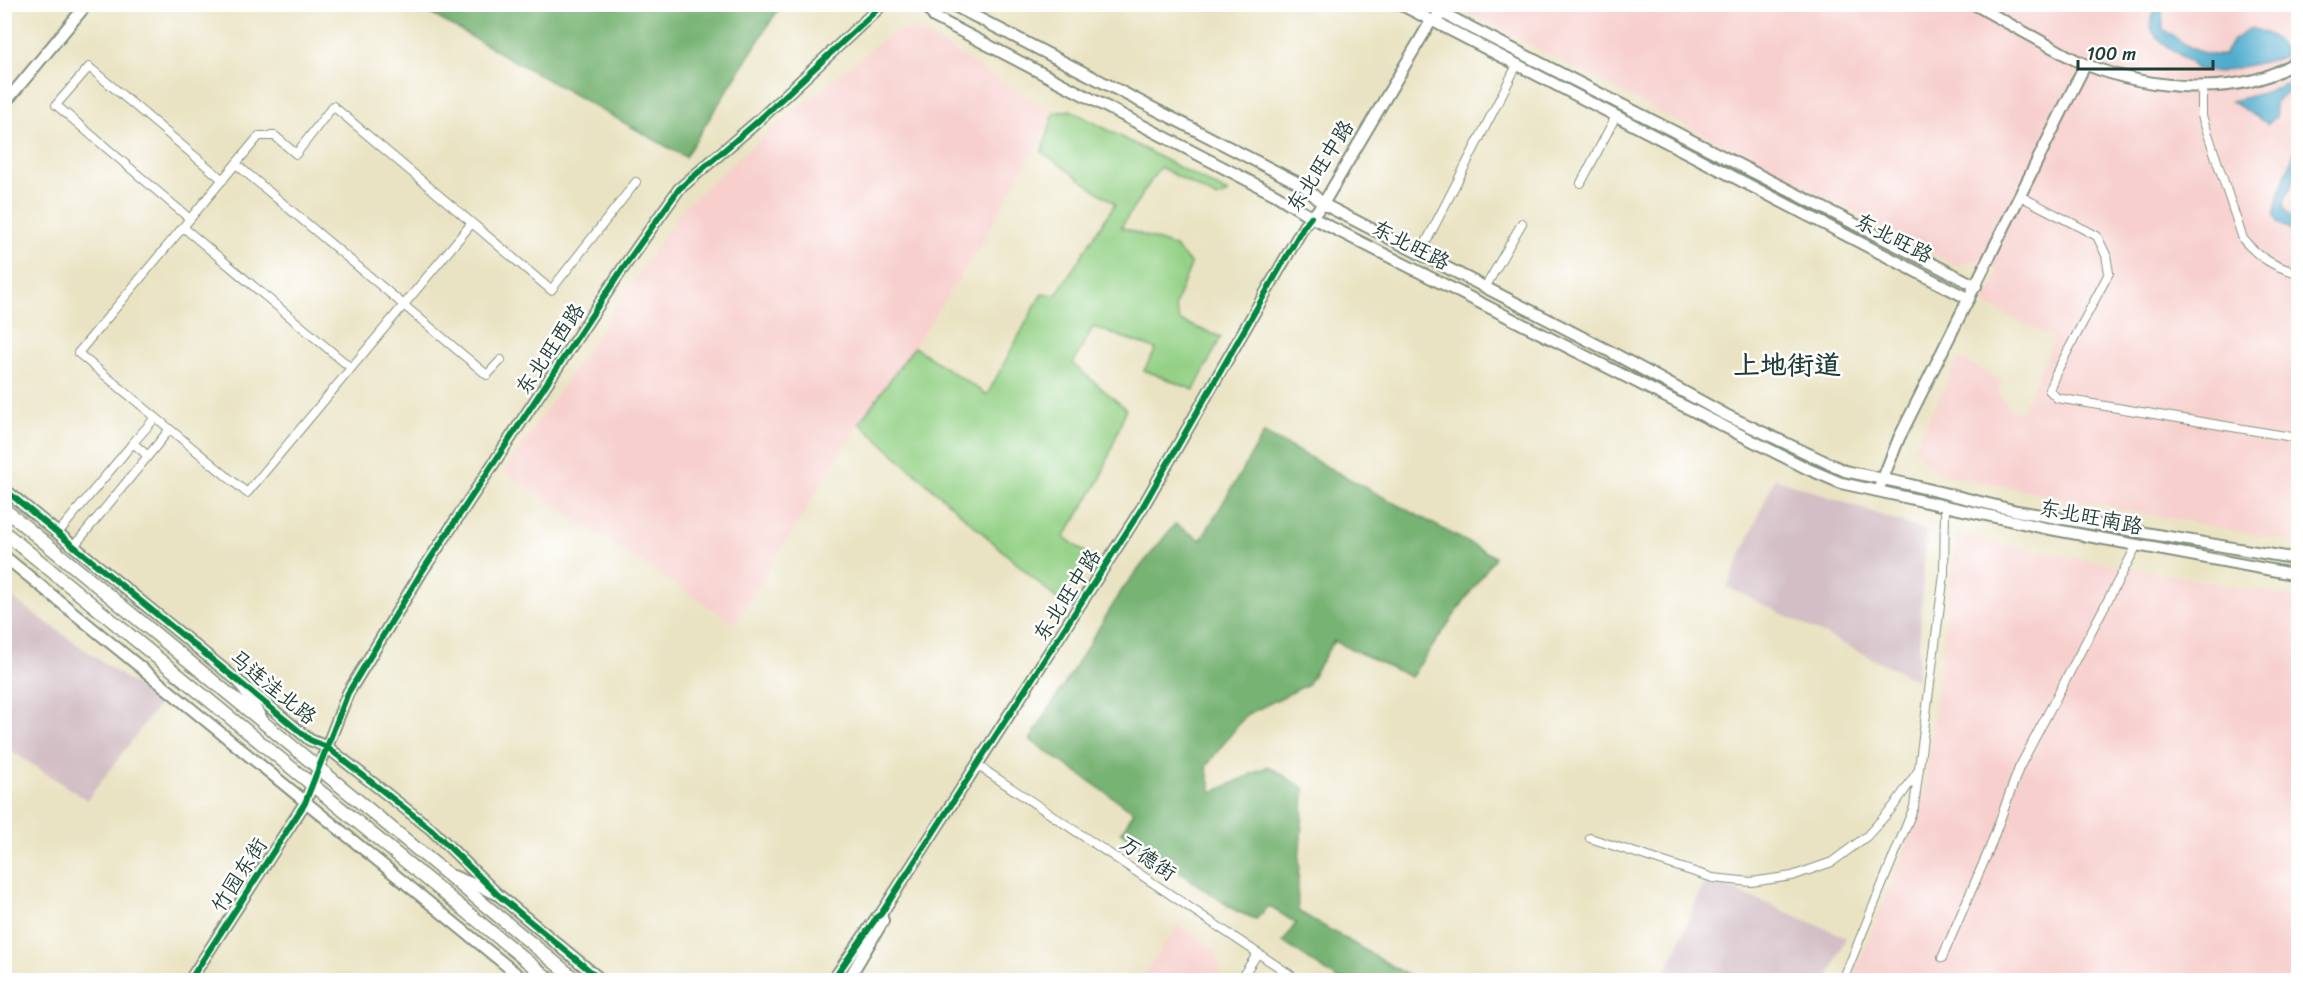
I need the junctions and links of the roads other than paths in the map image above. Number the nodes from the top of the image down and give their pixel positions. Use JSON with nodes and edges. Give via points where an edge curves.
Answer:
{"nodes":[{"id":1,"x":87,"y":4,"type":"edge"},
{"id":2,"x":883,"y":4,"type":"edge"},
{"id":3,"x":926,"y":4,"type":"edge"},
{"id":4,"x":951,"y":4,"type":"edge"},
{"id":5,"x":1400,"y":4,"type":"edge"},
{"id":6,"x":1425,"y":4,"type":"edge"},
{"id":7,"x":1974,"y":4,"type":"edge"},
{"id":8,"x":1445,"y":9,"type":"edge"},
{"id":9,"x":1431,"y":21,"type":"junction"},
{"id":10,"x":2298,"y":60,"type":"edge"},
{"id":11,"x":1517,"y":65,"type":"junction"},
{"id":12,"x":2085,"y":65,"type":"junction"},
{"id":13,"x":2202,"y":86,"type":"junction"},
{"id":14,"x":4,"y":104,"type":"edge"},
{"id":15,"x":1616,"y":116,"type":"junction"},
{"id":16,"x":236,"y":164,"type":"junction"},
{"id":17,"x":223,"y":180,"type":"junction"},
{"id":18,"x":636,"y":182,"type":"dead end"},
{"id":19,"x":1581,"y":183,"type":"dead end"},
{"id":20,"x":2020,"y":196,"type":"junction"},
{"id":21,"x":1323,"y":204,"type":"junction"},
{"id":22,"x":1311,"y":217,"type":"junction"},
{"id":23,"x":190,"y":219,"type":"junction"},
{"id":24,"x":472,"y":223,"type":"junction"},
{"id":25,"x":1522,"y":223,"type":"dead end"},
{"id":26,"x":183,"y":227,"type":"junction"},
{"id":27,"x":1420,"y":252,"type":"junction"},
{"id":28,"x":2298,"y":273,"type":"edge"},
{"id":29,"x":1486,"y":286,"type":"junction"},
{"id":30,"x":1976,"y":286,"type":"junction"},
{"id":31,"x":1969,"y":299,"type":"junction"},
{"id":32,"x":404,"y":305,"type":"junction"},
{"id":33,"x":501,"y":360,"type":"dead end"},
{"id":34,"x":351,"y":368,"type":"junction"},
{"id":35,"x":155,"y":418,"type":"junction"},
{"id":36,"x":2298,"y":426,"type":"edge"},
{"id":37,"x":169,"y":430,"type":"junction"},
{"id":38,"x":2297,"y":438,"type":"edge"},
{"id":39,"x":133,"y":443,"type":"junction"},
{"id":40,"x":148,"y":456,"type":"junction"},
{"id":41,"x":1883,"y":478,"type":"junction"},
{"id":42,"x":4,"y":489,"type":"edge"},
{"id":43,"x":1878,"y":491,"type":"junction"},
{"id":44,"x":1945,"y":506,"type":"junction"},
{"id":45,"x":4,"y":509,"type":"edge"},
{"id":46,"x":4,"y":532,"type":"edge"},
{"id":47,"x":58,"y":533,"type":"junction"},
{"id":48,"x":74,"y":546,"type":"junction"},
{"id":49,"x":2137,"y":546,"type":"junction"},
{"id":50,"x":4,"y":556,"type":"edge"},
{"id":51,"x":2298,"y":559,"type":"edge"},
{"id":52,"x":2298,"y":575,"type":"edge"},
{"id":53,"x":239,"y":681,"type":"junction"},
{"id":54,"x":265,"y":725,"type":"junction"},
{"id":55,"x":327,"y":747,"type":"junction"},
{"id":56,"x":977,"y":765,"type":"junction"},
{"id":57,"x":1921,"y":767,"type":"junction"},
{"id":58,"x":319,"y":770,"type":"junction"},
{"id":59,"x":313,"y":787,"type":"junction"},
{"id":60,"x":305,"y":803,"type":"junction"},
{"id":61,"x":1590,"y":838,"type":"dead end"},
{"id":62,"x":445,"y":872,"type":"junction"},
{"id":63,"x":497,"y":894,"type":"junction"},
{"id":64,"x":881,"y":914,"type":"junction"},
{"id":65,"x":1258,"y":953,"type":"junction"},
{"id":66,"x":1942,"y":958,"type":"dead end"},
{"id":67,"x":190,"y":981,"type":"edge"},
{"id":68,"x":524,"y":981,"type":"edge"},
{"id":69,"x":550,"y":981,"type":"edge"},
{"id":70,"x":576,"y":981,"type":"edge"},
{"id":71,"x":601,"y":981,"type":"edge"},
{"id":72,"x":833,"y":981,"type":"edge"},
{"id":73,"x":848,"y":981,"type":"edge"},
{"id":74,"x":1240,"y":981,"type":"edge"},
{"id":75,"x":1298,"y":981,"type":"edge"},
{"id":76,"x":1843,"y":981,"type":"edge"}],
"edges":[{"from":1,"to":14,"type":"street"},
{"from":2,"to":55,"type":"street","name":"东北旺西路","via":[[679,189],[421,573],[348,693]]},
{"from":3,"to":22,"type":"street","name":"东北旺路","via":[[934,16]]},
{"from":4,"to":21,"type":"street","name":"东北旺路","via":[[1304,186]]},
{"from":5,"to":9,"type":"street","name":"东北旺路"},
{"from":6,"to":8,"type":"street","name":"东北旺路"},
{"from":7,"to":12,"type":"street"},
{"from":8,"to":9,"type":"street"},
{"from":8,"to":30,"type":"street","name":"东北旺路"},
{"from":9,"to":11,"type":"street","name":"东北旺路"},
{"from":9,"to":21,"type":"street","name":"东北旺中路"},
{"from":10,"to":13,"type":"street","via":[[2268,76],[2227,86]]},
{"from":11,"to":15,"type":"street","name":"东北旺路"},
{"from":11,"to":27,"type":"street"},
{"from":12,"to":13,"type":"street","via":[[2124,78]]},
{"from":12,"to":20,"type":"street"},
{"from":13,"to":28,"type":"street","via":[[2202,116],[2243,239],[2268,262]]},
{"from":15,"to":19,"type":"street"},
{"from":15,"to":31,"type":"street","name":"东北旺路"},
{"from":16,"to":17,"type":"street"},
{"from":16,"to":24,"type":"street","via":[[259,136],[275,136],[296,154],[333,106]]},
{"from":16,"to":32,"type":"street"},
{"from":17,"to":23,"type":"street"},
{"from":17,"to":23,"type":"street","via":[[89,67],[56,105]]},
{"from":18,"to":24,"type":"street","via":[[551,290]]},
{"from":20,"to":30,"type":"street"},
{"from":20,"to":38,"type":"street","via":[[2097,236],[2106,255],[2109,273],[2049,390],[2057,398]]},
{"from":21,"to":22,"type":"street","name":"东北旺中路"},
{"from":21,"to":27,"type":"street","name":"东北旺路"},
{"from":22,"to":43,"type":"street","name":"东北旺路","via":[[1808,469],[1841,483]]},
{"from":22,"to":56,"type":"street","name":"东北旺中路","via":[[1156,485]]},
{"from":23,"to":26,"type":"street"},
{"from":24,"to":32,"type":"street"},
{"from":25,"to":29,"type":"street"},
{"from":26,"to":34,"type":"street"},
{"from":26,"to":35,"type":"street","via":[[78,353]]},
{"from":27,"to":29,"type":"street","name":"东北旺路"},
{"from":29,"to":41,"type":"street","name":"东北旺路","via":[[1726,415],[1845,471]]},
{"from":30,"to":31,"type":"street"},
{"from":31,"to":41,"type":"street"},
{"from":32,"to":33,"type":"street","via":[[487,375]]},
{"from":32,"to":34,"type":"street"},
{"from":34,"to":37,"type":"street","via":[[247,493]]},
{"from":35,"to":37,"type":"street"},
{"from":35,"to":39,"type":"street"},
{"from":36,"to":38,"type":"street"},
{"from":37,"to":40,"type":"street"},
{"from":39,"to":40,"type":"street"},
{"from":39,"to":47,"type":"street"},
{"from":40,"to":48,"type":"street"},
{"from":41,"to":43,"type":"street"},
{"from":41,"to":51,"type":"street","name":"东北旺南路","via":[[2017,512]]},
{"from":42,"to":47,"type":"street","name":"马连洼北路"},
{"from":43,"to":44,"type":"street","name":"东北旺南路"},
{"from":44,"to":49,"type":"street","name":"东北旺南路"},
{"from":44,"to":57,"type":"street","via":[[1944,574]]},
{"from":45,"to":54,"type":"main road","name":"马连洼北路"},
{"from":46,"to":59,"type":"main road"},
{"from":47,"to":48,"type":"street","name":"马连洼北路"},
{"from":48,"to":53,"type":"street","name":"马连洼北路"},
{"from":49,"to":52,"type":"street","name":"东北旺南路"},
{"from":49,"to":66,"type":"street","via":[[2019,768]]},
{"from":50,"to":60,"type":"street"},
{"from":53,"to":54,"type":"street"},
{"from":53,"to":55,"type":"street","name":"马连洼北路","via":[[310,740]]},
{"from":54,"to":58,"type":"main road","name":"马连洼北路"},
{"from":55,"to":58,"type":"street","name":"东北旺西路"},
{"from":55,"to":63,"type":"street","name":"马连洼北路","via":[[431,829]]},
{"from":56,"to":64,"type":"street","name":"东北旺中路"},
{"from":56,"to":65,"type":"street","name":"万德街"},
{"from":57,"to":61,"type":"street","via":[[1867,836],[1832,862],[1792,876],[1751,882],[1713,878]]},
{"from":57,"to":76,"type":"street","via":[[1914,807]]},
{"from":58,"to":59,"type":"street","name":"东北旺西路"},
{"from":58,"to":62,"type":"main road","name":"马连洼北路"},
{"from":59,"to":60,"type":"street","name":"竹园东街"},
{"from":59,"to":69,"type":"main road"},
{"from":60,"to":67,"type":"street","name":"竹园东街"},
{"from":60,"to":68,"type":"street"},
{"from":62,"to":63,"type":"street"},
{"from":62,"to":70,"type":"main road","name":"马连洼北路"},
{"from":63,"to":71,"type":"street","name":"马连洼北路"},
{"from":64,"to":72,"type":"street","name":"东北旺中路"},
{"from":64,"to":73,"type":"street","name":"东北旺中路","via":[[883,921]]},
{"from":65,"to":74,"type":"street"},
{"from":65,"to":75,"type":"street","name":"万德街"}]}
